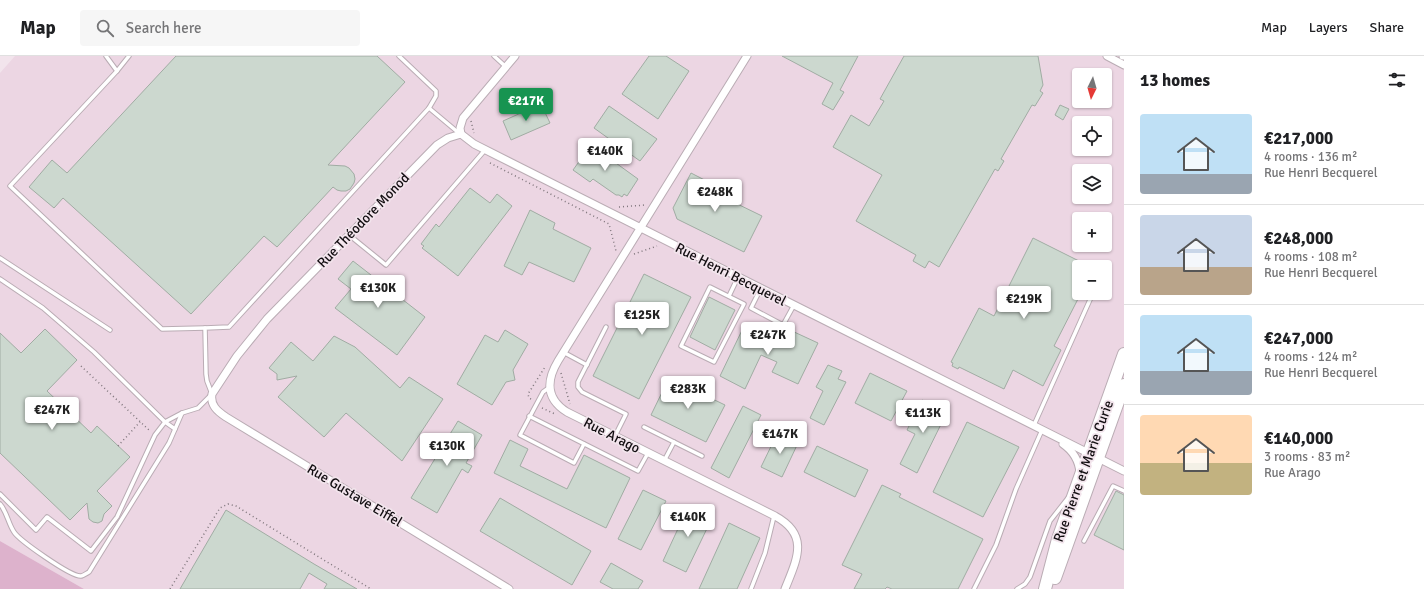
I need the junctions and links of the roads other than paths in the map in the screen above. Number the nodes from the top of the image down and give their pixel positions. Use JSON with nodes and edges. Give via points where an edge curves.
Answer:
{"nodes":[{"id":1,"x":106,"y":56,"type":"edge"},
{"id":2,"x":129,"y":56,"type":"edge"},
{"id":3,"x":399,"y":56,"type":"edge"},
{"id":4,"x":494,"y":56,"type":"edge"},
{"id":5,"x":515,"y":56,"type":"edge"},
{"id":6,"x":747,"y":56,"type":"edge"},
{"id":7,"x":1107,"y":56,"type":"edge"},
{"id":8,"x":1124,"y":65,"type":"edge"},
{"id":9,"x":506,"y":67,"type":"junction"},
{"id":10,"x":117,"y":71,"type":"junction"},
{"id":11,"x":429,"y":108,"type":"junction"},
{"id":12,"x":461,"y":134,"type":"junction"},
{"id":13,"x":485,"y":150,"type":"junction"},
{"id":14,"x":640,"y":228,"type":"junction"},
{"id":15,"x":349,"y":235,"type":"junction"},
{"id":16,"x":0,"y":258,"type":"edge"},
{"id":17,"x":738,"y":277,"type":"junction"},
{"id":18,"x":0,"y":279,"type":"edge"},
{"id":19,"x":761,"y":288,"type":"junction"},
{"id":20,"x":729,"y":296,"type":"junction"},
{"id":21,"x":1090,"y":300,"type":"edge"},
{"id":22,"x":794,"y":305,"type":"junction"},
{"id":23,"x":606,"y":327,"type":"dead end"},
{"id":24,"x":204,"y":328,"type":"junction"},
{"id":25,"x":110,"y":330,"type":"dead end"},
{"id":26,"x":563,"y":352,"type":"junction"},
{"id":27,"x":1124,"y":354,"type":"edge"},
{"id":28,"x":587,"y":364,"type":"junction"},
{"id":29,"x":1124,"y":385,"type":"edge"},
{"id":30,"x":550,"y":387,"type":"junction"},
{"id":31,"x":212,"y":394,"type":"junction"},
{"id":32,"x":182,"y":413,"type":"junction"},
{"id":33,"x":530,"y":416,"type":"junction"},
{"id":34,"x":165,"y":422,"type":"junction"},
{"id":35,"x":644,"y":426,"type":"dead end"},
{"id":36,"x":1034,"y":426,"type":"junction"},
{"id":37,"x":175,"y":429,"type":"junction"},
{"id":38,"x":1044,"y":431,"type":"junction"},
{"id":39,"x":614,"y":436,"type":"junction"},
{"id":40,"x":674,"y":442,"type":"junction"},
{"id":41,"x":584,"y":444,"type":"junction"},
{"id":42,"x":648,"y":453,"type":"junction"},
{"id":43,"x":702,"y":456,"type":"dead end"},
{"id":44,"x":1093,"y":456,"type":"junction"},
{"id":45,"x":664,"y":461,"type":"junction"},
{"id":46,"x":1124,"y":471,"type":"edge"},
{"id":47,"x":1078,"y":482,"type":"junction"},
{"id":48,"x":1124,"y":491,"type":"edge"},
{"id":49,"x":0,"y":494,"type":"edge"},
{"id":50,"x":0,"y":504,"type":"edge"},
{"id":51,"x":774,"y":516,"type":"junction"},
{"id":52,"x":1084,"y":541,"type":"dead end"},
{"id":53,"x":509,"y":589,"type":"edge"},
{"id":54,"x":751,"y":589,"type":"edge"},
{"id":55,"x":785,"y":589,"type":"edge"},
{"id":56,"x":974,"y":589,"type":"edge"},
{"id":57,"x":1017,"y":589,"type":"edge"},
{"id":58,"x":1045,"y":589,"type":"edge"},
{"id":59,"x":1052,"y":589,"type":"edge"}],
"edges":[{"from":1,"to":10,"type":"lane"},
{"from":2,"to":10,"type":"lane"},
{"from":3,"to":11,"type":"lane","via":[[436,91]]},
{"from":4,"to":9,"type":"lane"},
{"from":5,"to":9,"type":"street"},
{"from":6,"to":14,"type":"street"},
{"from":7,"to":8,"type":"street"},
{"from":9,"to":12,"type":"street","via":[[463,118]]},
{"from":10,"to":24,"type":"lane","via":[[10,186],[162,329]]},
{"from":11,"to":12,"type":"lane"},
{"from":11,"to":24,"type":"lane","via":[[229,327]]},
{"from":12,"to":13,"type":"street","name":"Rue Henri Becquerel"},
{"from":12,"to":15,"type":"street","name":"Rue Théodore Monod","via":[[437,145]]},
{"from":13,"to":14,"type":"street","name":"Rue Henri Becquerel"},
{"from":13,"to":15,"type":"lane","via":[[386,265]]},
{"from":14,"to":17,"type":"street","name":"Rue Henri Becquerel"},
{"from":14,"to":26,"type":"street"},
{"from":15,"to":31,"type":"street","name":"Rue Théodore Monod","via":[[260,328],[237,356]]},
{"from":16,"to":25,"type":"lane"},
{"from":17,"to":19,"type":"street","name":"Rue Henri Becquerel"},
{"from":17,"to":20,"type":"lane"},
{"from":18,"to":34,"type":"lane","via":[[43,308],[101,359]]},
{"from":19,"to":22,"type":"street","name":"Rue Henri Becquerel"},
{"from":19,"to":22,"type":"lane","via":[[751,308],[784,325]]},
{"from":20,"to":20,"type":"lane","via":[[744,304],[714,362],[681,346],[710,287]]},
{"from":21,"to":36,"type":"lane"},
{"from":22,"to":36,"type":"street","name":"Rue Henri Becquerel"},
{"from":23,"to":28,"type":"lane"},
{"from":24,"to":31,"type":"lane","via":[[206,374]]},
{"from":26,"to":28,"type":"lane"},
{"from":26,"to":30,"type":"street","via":[[551,373]]},
{"from":27,"to":44,"type":"main road","name":"Rue Pierre et Marie Curie"},
{"from":28,"to":39,"type":"lane","via":[[578,382],[578,389],[626,414]]},
{"from":29,"to":44,"type":"main road","name":"Rue Pierre et Marie Curie"},
{"from":30,"to":33,"type":"lane","via":[[543,392]]},
{"from":30,"to":39,"type":"street","name":"Rue Arago","via":[[552,397],[562,409]]},
{"from":31,"to":32,"type":"lane","via":[[198,408]]},
{"from":31,"to":53,"type":"street","name":"Rue Gustave Eiffel","via":[[216,410],[226,417]]},
{"from":32,"to":34,"type":"lane"},
{"from":32,"to":37,"type":"lane"},
{"from":33,"to":41,"type":"lane"},
{"from":33,"to":41,"type":"lane","via":[[520,435],[574,463]]},
{"from":34,"to":37,"type":"lane"},
{"from":34,"to":49,"type":"lane","via":[[155,435],[117,516],[91,551],[47,518],[36,530]]},
{"from":35,"to":40,"type":"lane"},
{"from":36,"to":38,"type":"street","name":"Rue Henri Becquerel"},
{"from":37,"to":50,"type":"lane","via":[[169,443],[89,572],[81,576],[57,565],[22,540],[14,532]]},
{"from":38,"to":44,"type":"street","name":"Rue Henri Becquerel"},
{"from":38,"to":47,"type":"street","name":"Rue Henri Becquerel","via":[[1072,452],[1078,464]]},
{"from":38,"to":56,"type":"lane","via":[[1016,489],[996,545]]},
{"from":39,"to":42,"type":"street","name":"Rue Arago"},
{"from":40,"to":43,"type":"lane"},
{"from":40,"to":45,"type":"lane"},
{"from":41,"to":42,"type":"lane","via":[[638,471]]},
{"from":42,"to":45,"type":"street","name":"Rue Arago"},
{"from":44,"to":46,"type":"street","name":"Rue Henri Becquerel"},
{"from":44,"to":47,"type":"main road","name":"Rue Pierre et Marie Curie"},
{"from":44,"to":59,"type":"main road","name":"Rue Pierre et Marie Curie"},
{"from":45,"to":51,"type":"street","name":"Rue Arago"},
{"from":47,"to":57,"type":"lane","via":[[1052,518],[1032,573],[1025,584]]},
{"from":47,"to":58,"type":"main road","name":"Rue Pierre et Marie Curie","via":[[1056,544]]},
{"from":48,"to":52,"type":"lane","via":[[1113,486]]},
{"from":51,"to":54,"type":"lane","via":[[765,553]]},
{"from":51,"to":55,"type":"street","name":"Rue Arago","via":[[792,530],[798,542],[797,558]]}]}
